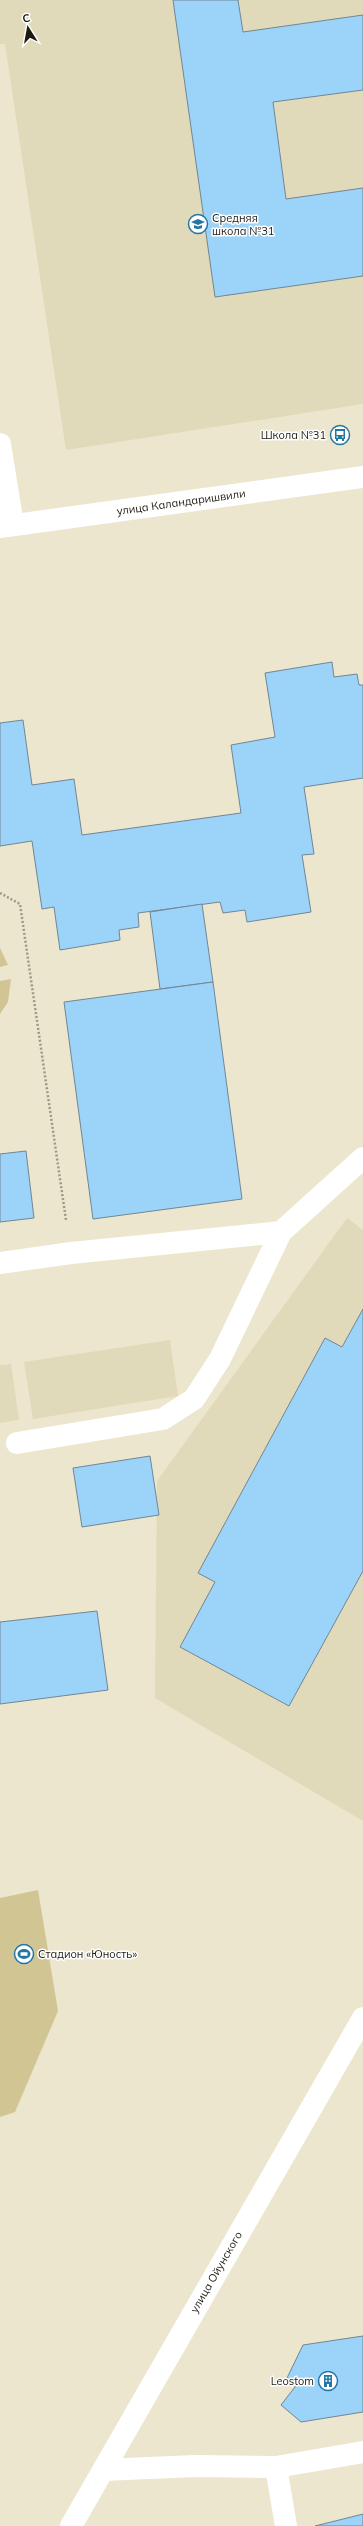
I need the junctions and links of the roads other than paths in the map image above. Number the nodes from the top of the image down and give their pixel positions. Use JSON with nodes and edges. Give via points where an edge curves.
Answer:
{"nodes":[{"id":1,"x":0,"y":444,"type":"edge"},
{"id":2,"x":363,"y":477,"type":"edge"},
{"id":3,"x":6,"y":526,"type":"edge"},
{"id":4,"x":363,"y":1158,"type":"edge"},
{"id":5,"x":281,"y":1232,"type":"junction"},
{"id":6,"x":0,"y":1263,"type":"edge"},
{"id":7,"x":17,"y":1443,"type":"dead end"},
{"id":8,"x":363,"y":2018,"type":"edge"},
{"id":9,"x":363,"y":2452,"type":"edge"},
{"id":10,"x":276,"y":2467,"type":"junction"},
{"id":11,"x":104,"y":2470,"type":"junction"},
{"id":12,"x":71,"y":2526,"type":"edge"},
{"id":13,"x":286,"y":2526,"type":"edge"}],
"edges":[{"from":1,"to":3,"type":"main road"},
{"from":2,"to":3,"type":"main road","name":"улица Каландаришвили"},
{"from":4,"to":5,"type":"main road"},
{"from":5,"to":6,"type":"main road","via":[[71,1253]]},
{"from":5,"to":7,"type":"main road","via":[[220,1359],[194,1399],[163,1419]]},
{"from":8,"to":11,"type":"main road","name":"улица Ойунского","via":[[191,2314]]},
{"from":9,"to":10,"type":"main road"},
{"from":10,"to":11,"type":"main road","via":[[194,2466]]},
{"from":10,"to":13,"type":"main road"},
{"from":11,"to":12,"type":"main road","name":"улица Ойунского"}]}
